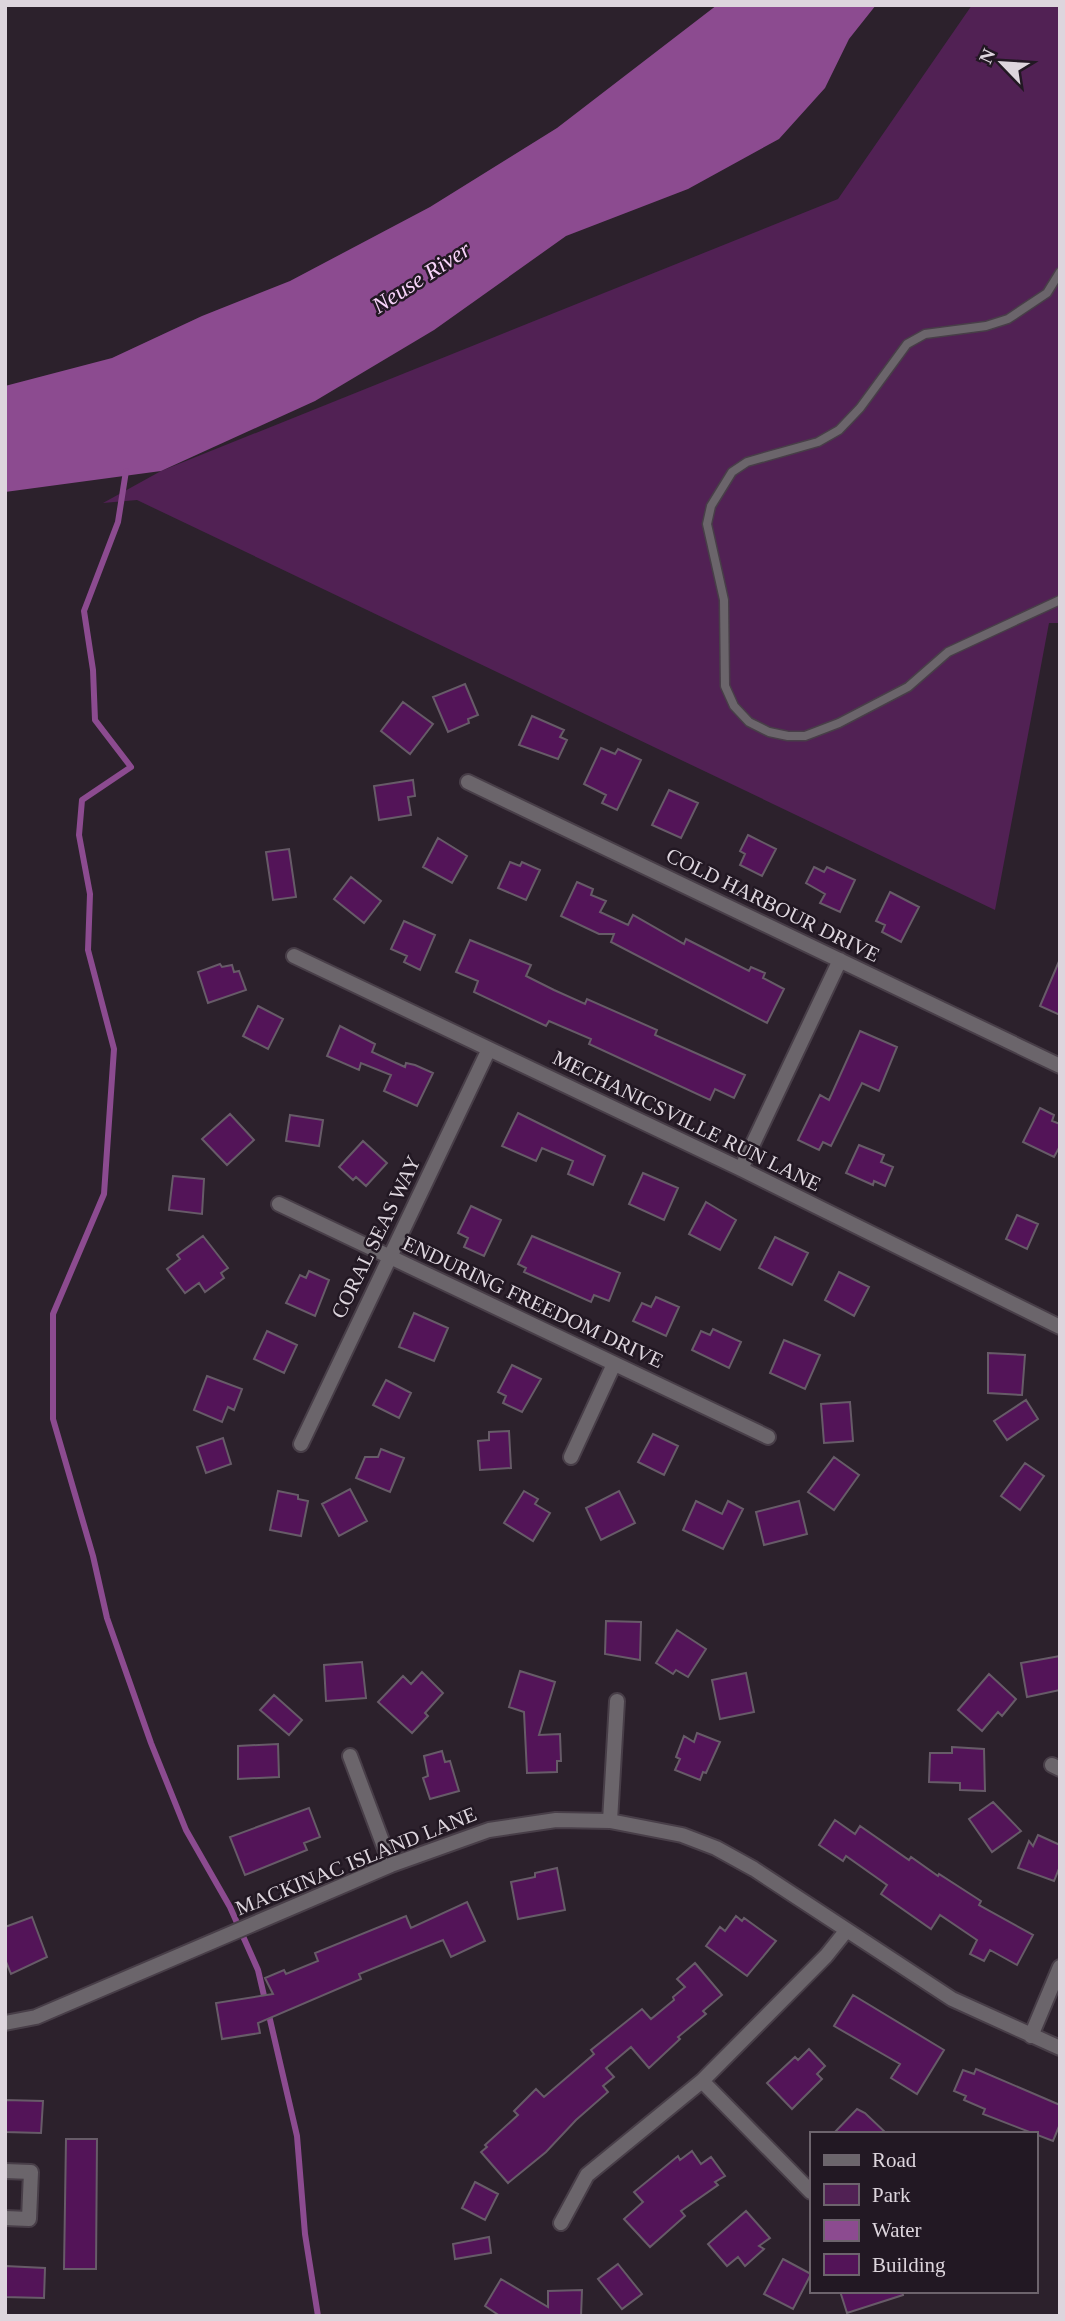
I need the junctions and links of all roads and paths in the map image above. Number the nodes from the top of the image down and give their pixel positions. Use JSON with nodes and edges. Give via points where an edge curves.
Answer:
{"nodes":[{"id":1,"x":1060,"y":272,"type":"edge"},
{"id":2,"x":1060,"y":600,"type":"edge"},
{"id":3,"x":468,"y":782,"type":"dead end"},
{"id":4,"x":294,"y":956,"type":"dead end"},
{"id":5,"x":840,"y":960,"type":"junction"},
{"id":6,"x":489,"y":1049,"type":"junction"},
{"id":7,"x":1060,"y":1066,"type":"edge"},
{"id":8,"x":741,"y":1169,"type":"junction"},
{"id":9,"x":279,"y":1204,"type":"dead end"},
{"id":10,"x":390,"y":1257,"type":"junction"},
{"id":11,"x":1060,"y":1327,"type":"edge"},
{"id":12,"x":614,"y":1364,"type":"junction"},
{"id":13,"x":768,"y":1437,"type":"dead end"},
{"id":14,"x":301,"y":1444,"type":"dead end"},
{"id":15,"x":571,"y":1457,"type":"dead end"},
{"id":16,"x":617,"y":1701,"type":"dead end"},
{"id":17,"x":350,"y":1756,"type":"dead end"},
{"id":18,"x":610,"y":1821,"type":"junction"},
{"id":19,"x":391,"y":1865,"type":"junction"},
{"id":20,"x":846,"y":1931,"type":"junction"},
{"id":21,"x":1060,"y":1967,"type":"edge"},
{"id":22,"x":5,"y":2023,"type":"edge"},
{"id":23,"x":1031,"y":2036,"type":"junction"},
{"id":24,"x":1060,"y":2048,"type":"edge"},
{"id":25,"x":702,"y":2081,"type":"junction"},
{"id":26,"x":5,"y":2171,"type":"edge"},
{"id":27,"x":810,"y":2191,"type":"edge"},
{"id":28,"x":5,"y":2218,"type":"edge"},
{"id":29,"x":561,"y":2222,"type":"dead end"}],
"edges":[{"from":1,"to":2,"type":"lane","via":[[1046,293],[1008,319],[925,334],[907,344],[839,430],[818,442],[747,462],[732,472],[710,506],[707,524],[724,600],[725,686],[734,706],[749,722],[769,732],[805,736],[839,723],[908,687],[948,652]]},
{"from":3,"to":5,"type":"street","name":"COLD HARBOUR DRIVE"},
{"from":4,"to":6,"type":"street","name":"MECHANICSVILLE RUN LANE"},
{"from":5,"to":7,"type":"street","name":"COLD HARBOUR DRIVE"},
{"from":5,"to":8,"type":"street"},
{"from":6,"to":8,"type":"street","name":"MECHANICSVILLE RUN LANE"},
{"from":6,"to":10,"type":"street","name":"CORAL SEAS WAY"},
{"from":8,"to":11,"type":"street","name":"MECHANICSVILLE RUN LANE"},
{"from":9,"to":10,"type":"street","name":"ENDURING FREEDOM DRIVE"},
{"from":10,"to":12,"type":"street","name":"ENDURING FREEDOM DRIVE"},
{"from":10,"to":14,"type":"street","name":"CORAL SEAS WAY"},
{"from":12,"to":13,"type":"street","name":"ENDURING FREEDOM DRIVE"},
{"from":12,"to":15,"type":"street"},
{"from":16,"to":18,"type":"street"},
{"from":17,"to":19,"type":"street"},
{"from":18,"to":19,"type":"street","name":"MACKINAC ISLAND LANE","via":[[556,1820],[489,1830]]},
{"from":18,"to":20,"type":"street","name":"MACKINAC ISLAND LANE","via":[[682,1835],[716,1849]]},
{"from":19,"to":22,"type":"street","name":"MACKINAC ISLAND LANE","via":[[36,2017]]},
{"from":20,"to":23,"type":"street","name":"MACKINAC ISLAND LANE","via":[[952,1999]]},
{"from":20,"to":25,"type":"street"},
{"from":21,"to":23,"type":"street"},
{"from":23,"to":24,"type":"street","name":"MACKINAC ISLAND LANE"},
{"from":25,"to":27,"type":"street"},
{"from":25,"to":29,"type":"street","via":[[587,2175]]},
{"from":26,"to":28,"type":"street","via":[[31,2172],[29,2219]]}]}
